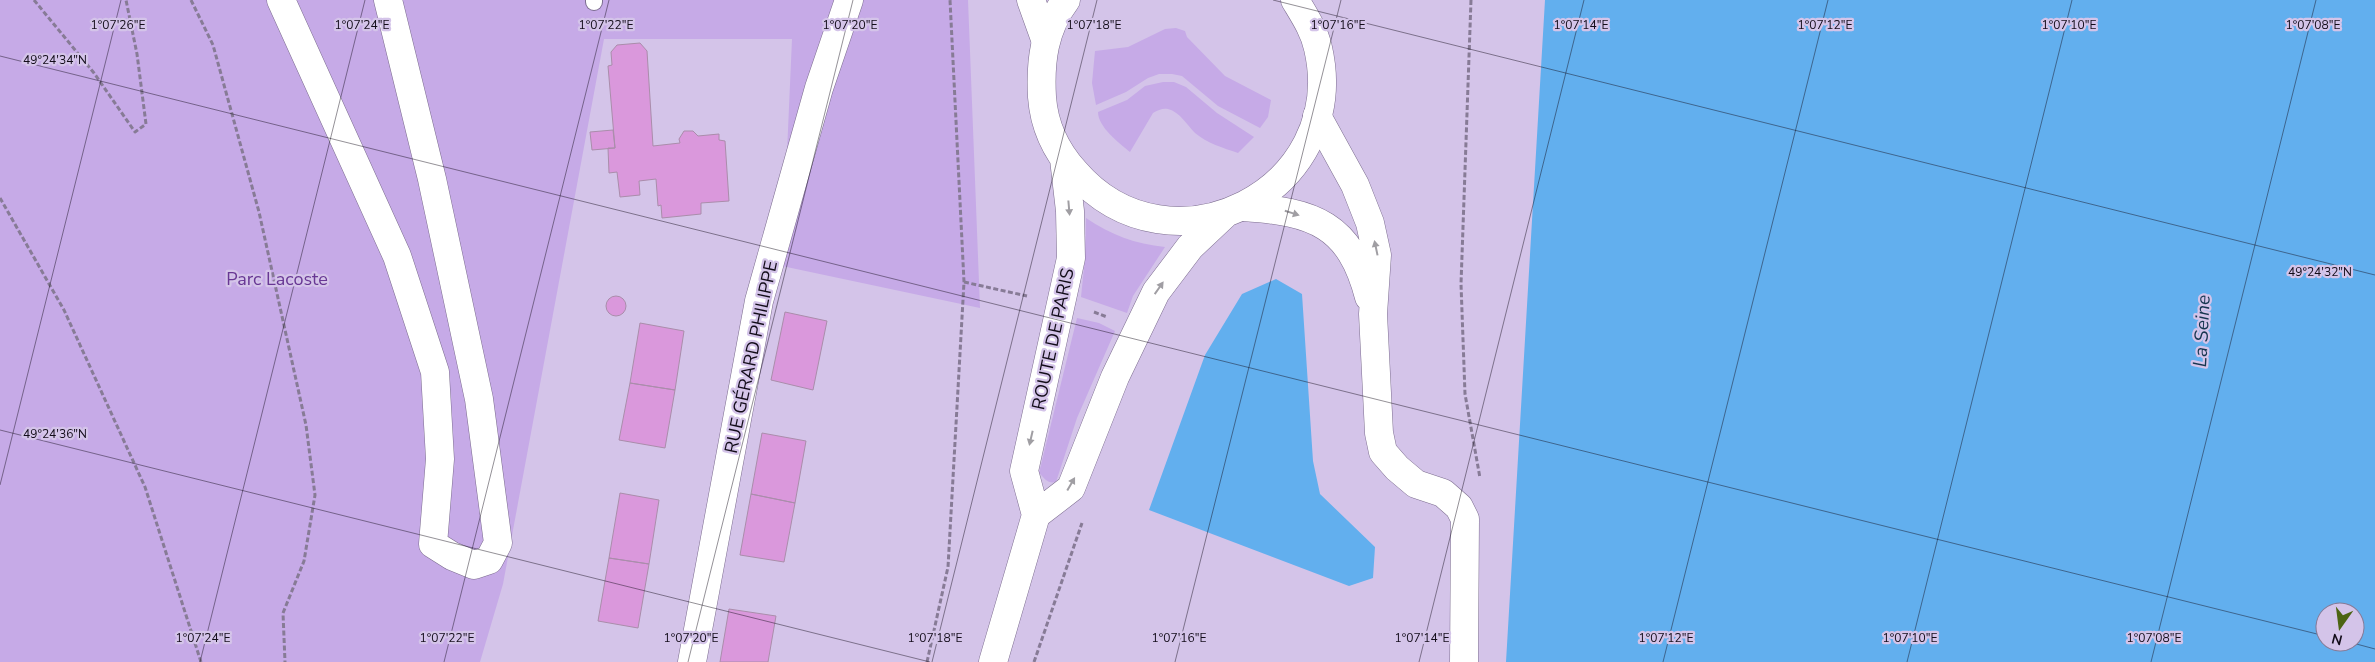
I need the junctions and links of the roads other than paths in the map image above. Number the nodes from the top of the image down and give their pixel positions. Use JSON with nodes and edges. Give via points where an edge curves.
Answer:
{"nodes":[{"id":1,"x":281,"y":0,"type":"edge"},
{"id":2,"x":388,"y":0,"type":"edge"},
{"id":3,"x":849,"y":0,"type":"edge"},
{"id":4,"x":1031,"y":0,"type":"edge"},
{"id":5,"x":1066,"y":0,"type":"edge"},
{"id":6,"x":1295,"y":0,"type":"edge"},
{"id":7,"x":1308,"y":0,"type":"edge"},
{"id":8,"x":1311,"y":28,"type":"junction"},
{"id":9,"x":1045,"y":40,"type":"junction"},
{"id":10,"x":1317,"y":116,"type":"junction"},
{"id":11,"x":1064,"y":159,"type":"junction"},
{"id":12,"x":1234,"y":211,"type":"junction"},
{"id":13,"x":1373,"y":314,"type":"junction"},
{"id":14,"x":1036,"y":516,"type":"junction"},
{"id":15,"x":692,"y":662,"type":"edge"},
{"id":16,"x":993,"y":662,"type":"edge"},
{"id":17,"x":1464,"y":662,"type":"edge"}],
"edges":[{"from":1,"to":2,"type":"street","via":[[397,256],[435,372],[440,459],[433,544],[474,565],[489,560],[498,543],[479,399],[432,179]]},
{"from":3,"to":15,"type":"street","name":"RUE GÉRARD PHILIPPE","via":[[819,88],[759,301]]},
{"from":4,"to":9,"type":"street"},
{"from":5,"to":9,"type":"street"},
{"from":6,"to":8,"type":"street"},
{"from":7,"to":8,"type":"street"},
{"from":8,"to":10,"type":"street","via":[[1322,71],[1322,94]]},
{"from":9,"to":11,"type":"street","via":[[1041,67],[1043,110]]},
{"from":10,"to":12,"type":"street","via":[[1303,151],[1284,178],[1266,193]]},
{"from":13,"to":10,"type":"street","one_way":true,"via":[[1378,256],[1370,223],[1355,185]]},
{"from":11,"to":12,"type":"street","via":[[1085,183],[1119,207],[1159,220],[1192,221]]},
{"from":11,"to":14,"type":"street","name":"ROUTE DE PARIS","one_way":true,"via":[[1071,258],[1024,472]]},
{"from":12,"to":13,"type":"street","one_way":true,"via":[[1284,210],[1314,220],[1336,234],[1351,249],[1358,263]]},
{"from":14,"to":12,"type":"street","one_way":true,"via":[[1071,488],[1115,377],[1156,292],[1190,246]]},
{"from":13,"to":17,"type":"street","via":[[1379,434],[1383,452],[1416,484],[1444,493],[1459,507],[1465,519]]},
{"from":14,"to":16,"type":"street"}]}
